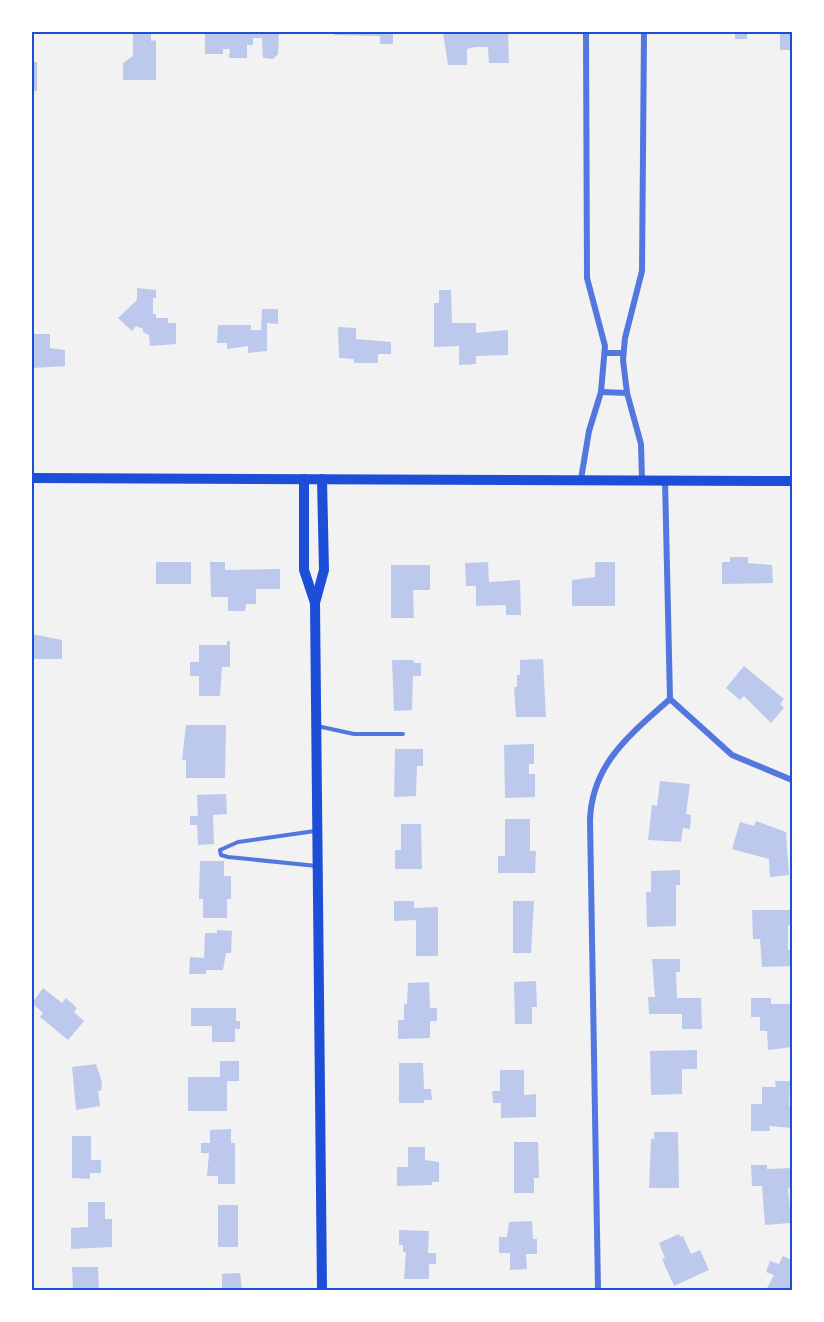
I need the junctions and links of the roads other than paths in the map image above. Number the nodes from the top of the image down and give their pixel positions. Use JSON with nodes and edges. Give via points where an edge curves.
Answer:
{"nodes":[{"id":1,"x":586,"y":32,"type":"edge"},
{"id":2,"x":644,"y":32,"type":"edge"},
{"id":3,"x":605,"y":353,"type":"junction"},
{"id":4,"x":623,"y":353,"type":"junction"},
{"id":5,"x":601,"y":392,"type":"junction"},
{"id":6,"x":627,"y":393,"type":"junction"},
{"id":7,"x":32,"y":478,"type":"edge"},
{"id":8,"x":304,"y":479,"type":"junction"},
{"id":9,"x":322,"y":479,"type":"junction"},
{"id":10,"x":581,"y":479,"type":"junction"},
{"id":11,"x":642,"y":480,"type":"junction"},
{"id":12,"x":665,"y":480,"type":"junction"},
{"id":13,"x":792,"y":481,"type":"edge"},
{"id":14,"x":315,"y":603,"type":"junction"},
{"id":15,"x":670,"y":699,"type":"junction"},
{"id":16,"x":316,"y":726,"type":"junction"},
{"id":17,"x":403,"y":734,"type":"dead end"},
{"id":18,"x":792,"y":780,"type":"edge"},
{"id":19,"x":317,"y":831,"type":"junction"},
{"id":20,"x":318,"y":866,"type":"junction"},
{"id":21,"x":322,"y":1290,"type":"edge"},
{"id":22,"x":598,"y":1290,"type":"edge"}],
"edges":[{"from":1,"to":3,"type":"street","via":[[586,278]]},
{"from":2,"to":4,"type":"street","via":[[642,271]]},
{"from":3,"to":4,"type":"street"},
{"from":3,"to":5,"type":"street"},
{"from":4,"to":6,"type":"street"},
{"from":5,"to":6,"type":"street"},
{"from":5,"to":10,"type":"street"},
{"from":6,"to":11,"type":"street","via":[[640,444]]},
{"from":7,"to":8,"type":"main road"},
{"from":8,"to":9,"type":"main road"},
{"from":8,"to":14,"type":"main road","via":[[304,570]]},
{"from":9,"to":10,"type":"main road"},
{"from":9,"to":14,"type":"main road","via":[[324,570]]},
{"from":10,"to":11,"type":"main road"},
{"from":11,"to":12,"type":"main road"},
{"from":12,"to":13,"type":"main road"},
{"from":12,"to":15,"type":"street"},
{"from":14,"to":16,"type":"main road"},
{"from":15,"to":18,"type":"street","via":[[732,755]]},
{"from":15,"to":22,"type":"street","via":[[611,755],[601,772],[591,806]]},
{"from":16,"to":17,"type":"lane","via":[[354,734]]},
{"from":16,"to":19,"type":"main road"},
{"from":19,"to":20,"type":"main road"},
{"from":19,"to":20,"type":"lane","via":[[238,842],[220,850],[221,855],[228,857]]},
{"from":20,"to":21,"type":"main road"}]}
